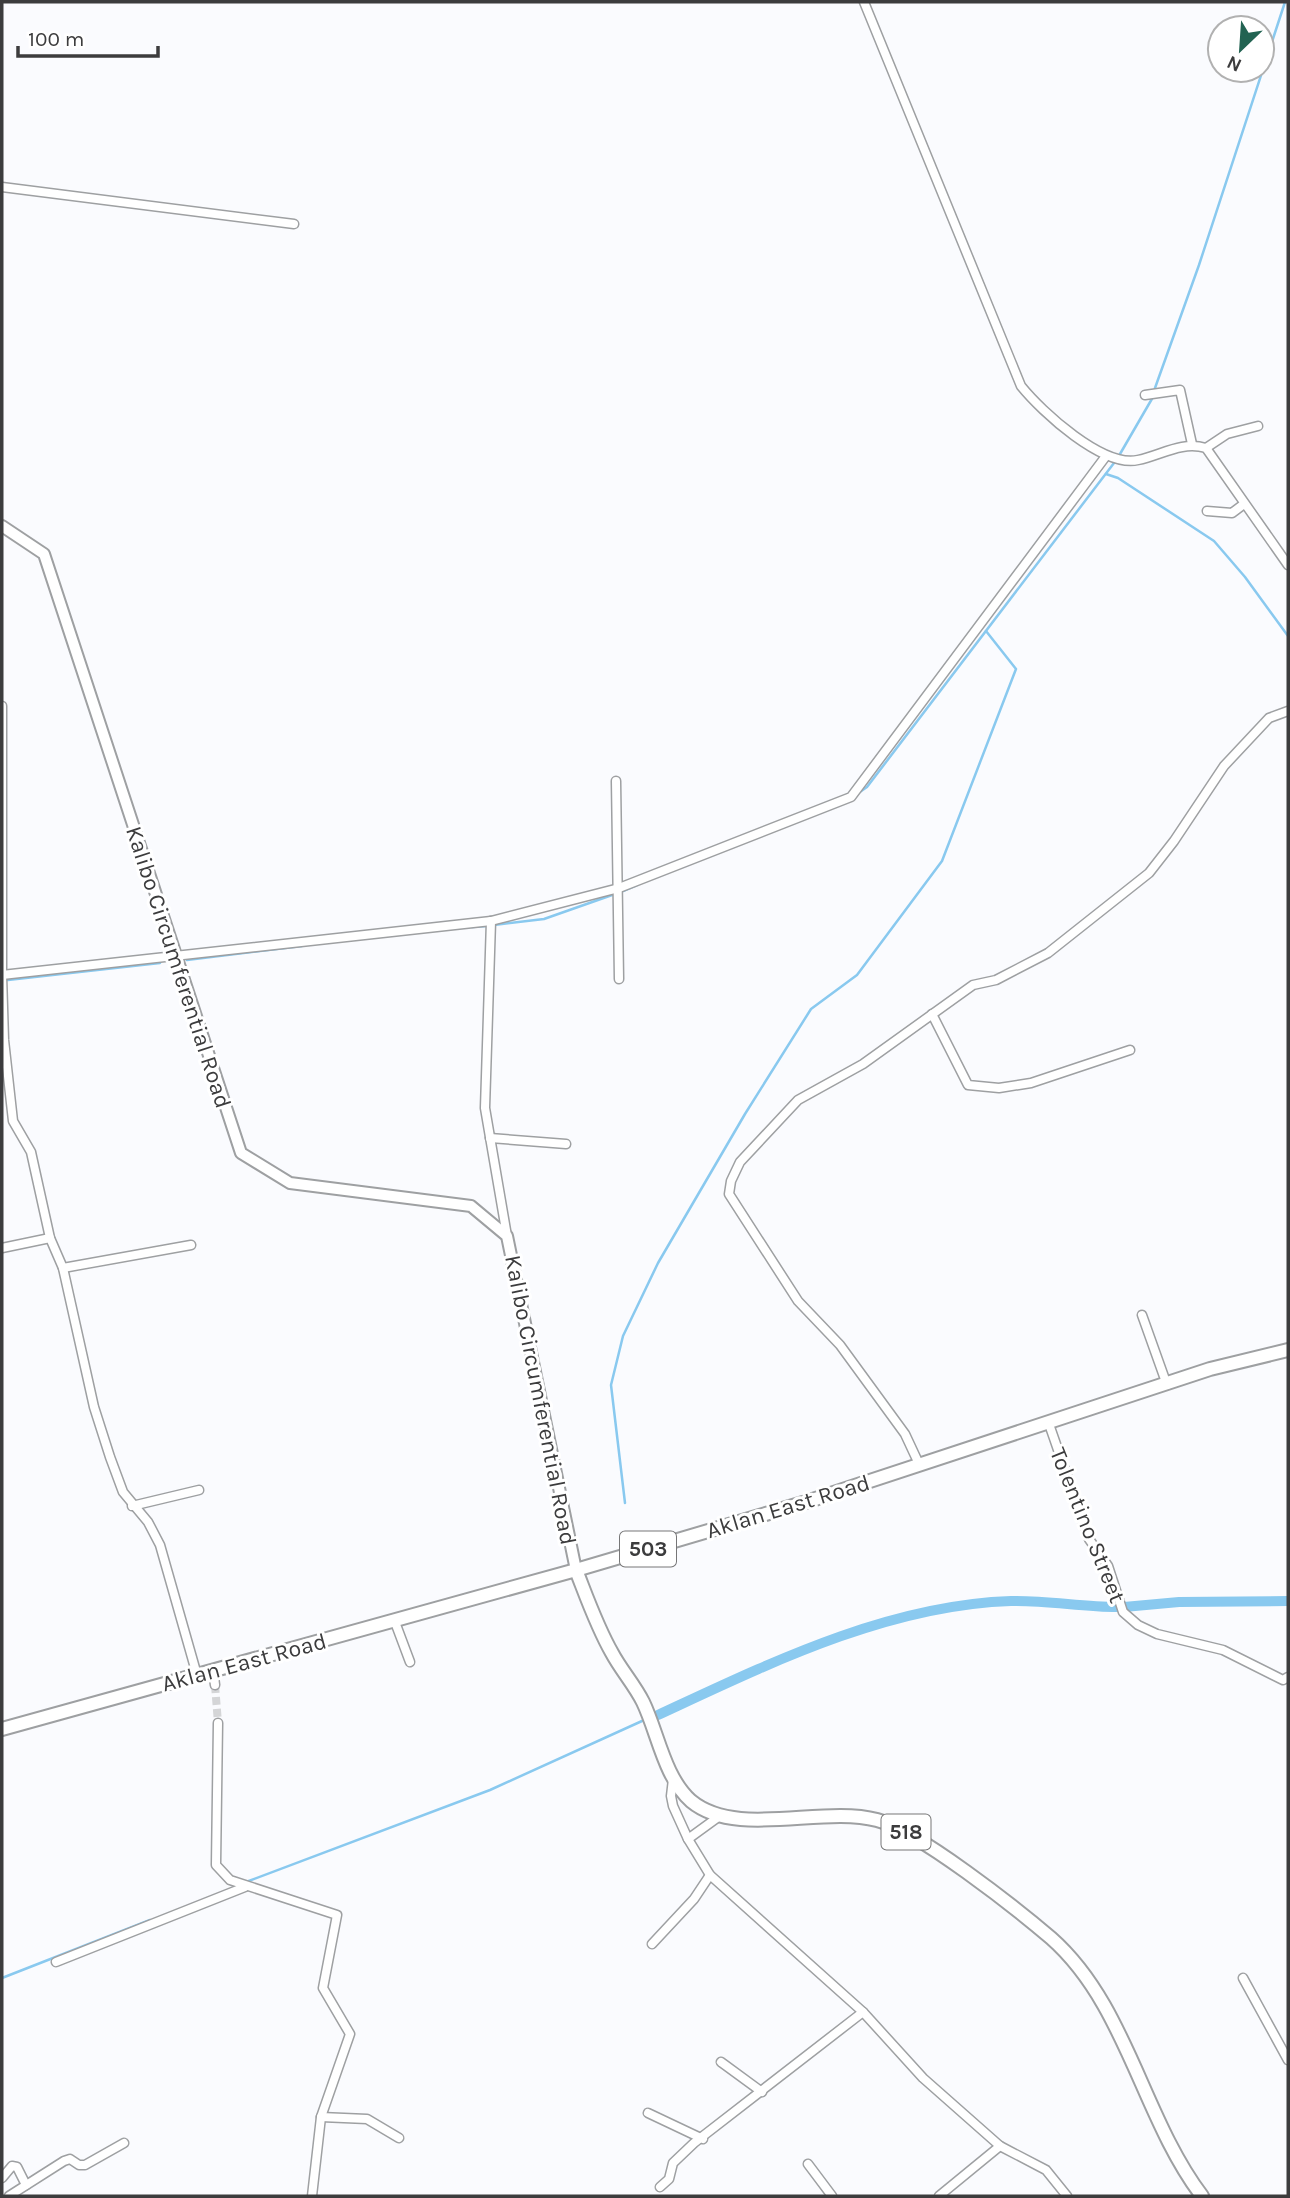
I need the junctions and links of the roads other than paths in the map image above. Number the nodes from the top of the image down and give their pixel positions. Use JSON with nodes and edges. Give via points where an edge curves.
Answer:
{"nodes":[{"id":1,"x":864,"y":2,"type":"edge"},
{"id":2,"x":2,"y":187,"type":"edge"},
{"id":3,"x":294,"y":224,"type":"dead end"},
{"id":4,"x":1145,"y":395,"type":"dead end"},
{"id":5,"x":1258,"y":426,"type":"dead end"},
{"id":6,"x":1192,"y":444,"type":"junction"},
{"id":7,"x":1206,"y":448,"type":"junction"},
{"id":8,"x":1106,"y":456,"type":"junction"},
{"id":9,"x":1244,"y":504,"type":"junction"},
{"id":10,"x":1207,"y":511,"type":"dead end"},
{"id":11,"x":2,"y":526,"type":"edge"},
{"id":12,"x":1284,"y":550,"type":"edge"},
{"id":13,"x":1288,"y":565,"type":"edge"},
{"id":14,"x":2,"y":706,"type":"edge"},
{"id":15,"x":1288,"y":711,"type":"edge"},
{"id":16,"x":616,"y":781,"type":"dead end"},
{"id":17,"x":619,"y":888,"type":"junction"},
{"id":18,"x":491,"y":921,"type":"junction"},
{"id":19,"x":175,"y":956,"type":"junction"},
{"id":20,"x":2,"y":975,"type":"edge"},
{"id":21,"x":619,"y":979,"type":"dead end"},
{"id":22,"x":932,"y":1014,"type":"junction"},
{"id":23,"x":1130,"y":1050,"type":"dead end"},
{"id":24,"x":490,"y":1138,"type":"junction"},
{"id":25,"x":566,"y":1144,"type":"dead end"},
{"id":26,"x":507,"y":1236,"type":"junction"},
{"id":27,"x":50,"y":1238,"type":"junction"},
{"id":28,"x":191,"y":1245,"type":"dead end"},
{"id":29,"x":2,"y":1248,"type":"edge"},
{"id":30,"x":63,"y":1268,"type":"junction"},
{"id":31,"x":1142,"y":1315,"type":"dead end"},
{"id":32,"x":1288,"y":1350,"type":"edge"},
{"id":33,"x":1167,"y":1385,"type":"junction"},
{"id":34,"x":1049,"y":1424,"type":"junction"},
{"id":35,"x":919,"y":1464,"type":"junction"},
{"id":36,"x":199,"y":1490,"type":"dead end"},
{"id":37,"x":132,"y":1506,"type":"junction"},
{"id":38,"x":576,"y":1570,"type":"junction"},
{"id":39,"x":395,"y":1622,"type":"junction"},
{"id":40,"x":410,"y":1662,"type":"dead end"},
{"id":41,"x":213,"y":1669,"type":"junction"},
{"id":42,"x":197,"y":1675,"type":"junction"},
{"id":43,"x":1288,"y":1677,"type":"edge"},
{"id":44,"x":215,"y":1685,"type":"tunnel mouth"},
{"id":45,"x":218,"y":1723,"type":"tunnel mouth"},
{"id":46,"x":2,"y":1729,"type":"edge"},
{"id":47,"x":674,"y":1778,"type":"junction"},
{"id":48,"x":721,"y":1815,"type":"junction"},
{"id":49,"x":688,"y":1839,"type":"junction"},
{"id":50,"x":710,"y":1875,"type":"junction"},
{"id":51,"x":245,"y":1886,"type":"junction"},
{"id":52,"x":652,"y":1944,"type":"dead end"},
{"id":53,"x":56,"y":1962,"type":"dead end"},
{"id":54,"x":1243,"y":1978,"type":"dead end"},
{"id":55,"x":863,"y":2012,"type":"junction"},
{"id":56,"x":1288,"y":2060,"type":"edge"},
{"id":57,"x":721,"y":2062,"type":"dead end"},
{"id":58,"x":762,"y":2092,"type":"junction"},
{"id":59,"x":648,"y":2113,"type":"dead end"},
{"id":60,"x":321,"y":2117,"type":"junction"},
{"id":61,"x":399,"y":2138,"type":"dead end"},
{"id":62,"x":703,"y":2139,"type":"junction"},
{"id":63,"x":124,"y":2143,"type":"dead end"},
{"id":64,"x":1000,"y":2146,"type":"junction"},
{"id":65,"x":808,"y":2164,"type":"dead end"},
{"id":66,"x":2,"y":2178,"type":"edge"},
{"id":67,"x":26,"y":2185,"type":"junction"},
{"id":68,"x":660,"y":2187,"type":"dead end"},
{"id":69,"x":9,"y":2196,"type":"edge"},
{"id":70,"x":312,"y":2196,"type":"edge"},
{"id":71,"x":832,"y":2196,"type":"edge"},
{"id":72,"x":939,"y":2196,"type":"edge"},
{"id":73,"x":1067,"y":2196,"type":"edge"},
{"id":74,"x":1202,"y":2196,"type":"edge"}],
"edges":[{"from":1,"to":8,"type":"street","via":[[1021,386],[1040,409]]},
{"from":2,"to":3,"type":"street"},
{"from":4,"to":6,"type":"street","via":[[1180,390]]},
{"from":5,"to":7,"type":"street","via":[[1227,434]]},
{"from":6,"to":7,"type":"street"},
{"from":6,"to":8,"type":"street","via":[[1138,460],[1121,462]]},
{"from":7,"to":9,"type":"street"},
{"from":8,"to":17,"type":"street","via":[[851,797]]},
{"from":9,"to":10,"type":"street","via":[[1232,513]]},
{"from":9,"to":12,"type":"street"},
{"from":11,"to":19,"type":"main road","name":"Kalibo Circumferential Road","via":[[44,554]]},
{"from":12,"to":13,"type":"street"},
{"from":14,"to":20,"type":"street"},
{"from":15,"to":22,"type":"street","via":[[1269,718],[1224,766],[1149,873],[1048,953],[996,980],[973,985]]},
{"from":16,"to":17,"type":"street"},
{"from":17,"to":18,"type":"street"},
{"from":17,"to":21,"type":"street"},
{"from":18,"to":19,"type":"street"},
{"from":18,"to":24,"type":"street","via":[[485,1108]]},
{"from":19,"to":20,"type":"street"},
{"from":19,"to":26,"type":"main road","name":"Kalibo Circumferential Road","via":[[241,1153],[290,1183],[471,1206]]},
{"from":20,"to":27,"type":"street","via":[[11,1111],[31,1152]]},
{"from":22,"to":23,"type":"street","via":[[968,1084],[999,1088],[1031,1083]]},
{"from":22,"to":35,"type":"street","via":[[863,1064],[798,1100],[740,1162],[729,1194],[798,1301],[840,1345],[905,1434]]},
{"from":24,"to":25,"type":"street"},
{"from":24,"to":26,"type":"street"},
{"from":26,"to":38,"type":"main road","name":"Kalibo Circumferential Road","number":"518"},
{"from":27,"to":29,"type":"street"},
{"from":27,"to":30,"type":"street"},
{"from":28,"to":30,"type":"street"},
{"from":30,"to":37,"type":"street","via":[[94,1407],[122,1492]]},
{"from":31,"to":33,"type":"street"},
{"from":32,"to":33,"type":"main road","name":"Aklan East Road","number":"503"},
{"from":33,"to":34,"type":"main road","name":"Aklan East Road","number":"503"},
{"from":34,"to":35,"type":"main road","name":"Aklan East Road","number":"503"},
{"from":34,"to":43,"type":"street","name":"Tolentino Street","via":[[1090,1539],[1108,1566],[1123,1612],[1157,1634],[1223,1650],[1283,1679]]},
{"from":35,"to":38,"type":"main road","name":"Aklan East Road","number":"503"},
{"from":36,"to":37,"type":"street"},
{"from":37,"to":42,"type":"street","via":[[148,1522],[160,1545]]},
{"from":38,"to":39,"type":"main road","name":"Aklan East Road","number":"503"},
{"from":38,"to":47,"type":"main road","name":"Kalibo Circumferential Road","number":"518","via":[[613,1655],[644,1703]]},
{"from":39,"to":40,"type":"street"},
{"from":39,"to":41,"type":"main road","name":"Aklan East Road","number":"503"},
{"from":41,"to":42,"type":"main road","name":"Aklan East Road","number":"503"},
{"from":41,"to":44,"type":"street"},
{"from":42,"to":46,"type":"main road","name":"Aklan East Road","number":"503"},
{"from":45,"to":51,"type":"street","via":[[216,1865],[230,1881]]},
{"from":47,"to":48,"type":"main road","name":"Kalibo Circumferential Road","number":"518","via":[[693,1802]]},
{"from":47,"to":49,"type":"street","via":[[671,1796]]},
{"from":48,"to":49,"type":"street"},
{"from":48,"to":74,"type":"main road","name":"Kalibo Circumferential Road","number":"518","via":[[849,1814],[880,1820],[918,1840],[1049,1937],[1088,1977],[1180,2167]]},
{"from":49,"to":50,"type":"street"},
{"from":50,"to":52,"type":"street"},
{"from":50,"to":55,"type":"street"},
{"from":51,"to":53,"type":"street"},
{"from":51,"to":60,"type":"street","via":[[337,1915],[323,1988],[350,2034]]},
{"from":54,"to":56,"type":"street"},
{"from":55,"to":58,"type":"street"},
{"from":55,"to":64,"type":"street","via":[[923,2078]]},
{"from":57,"to":58,"type":"street"},
{"from":58,"to":62,"type":"street"},
{"from":59,"to":62,"type":"street"},
{"from":60,"to":61,"type":"street","via":[[367,2119]]},
{"from":60,"to":70,"type":"street"},
{"from":62,"to":68,"type":"street","via":[[673,2163],[669,2179]]},
{"from":63,"to":67,"type":"street","via":[[85,2165],[70,2159]]},
{"from":64,"to":72,"type":"street"},
{"from":64,"to":73,"type":"street","via":[[1046,2170]]},
{"from":65,"to":71,"type":"street"},
{"from":66,"to":67,"type":"street","via":[[17,2166]]},
{"from":67,"to":69,"type":"street"}]}
